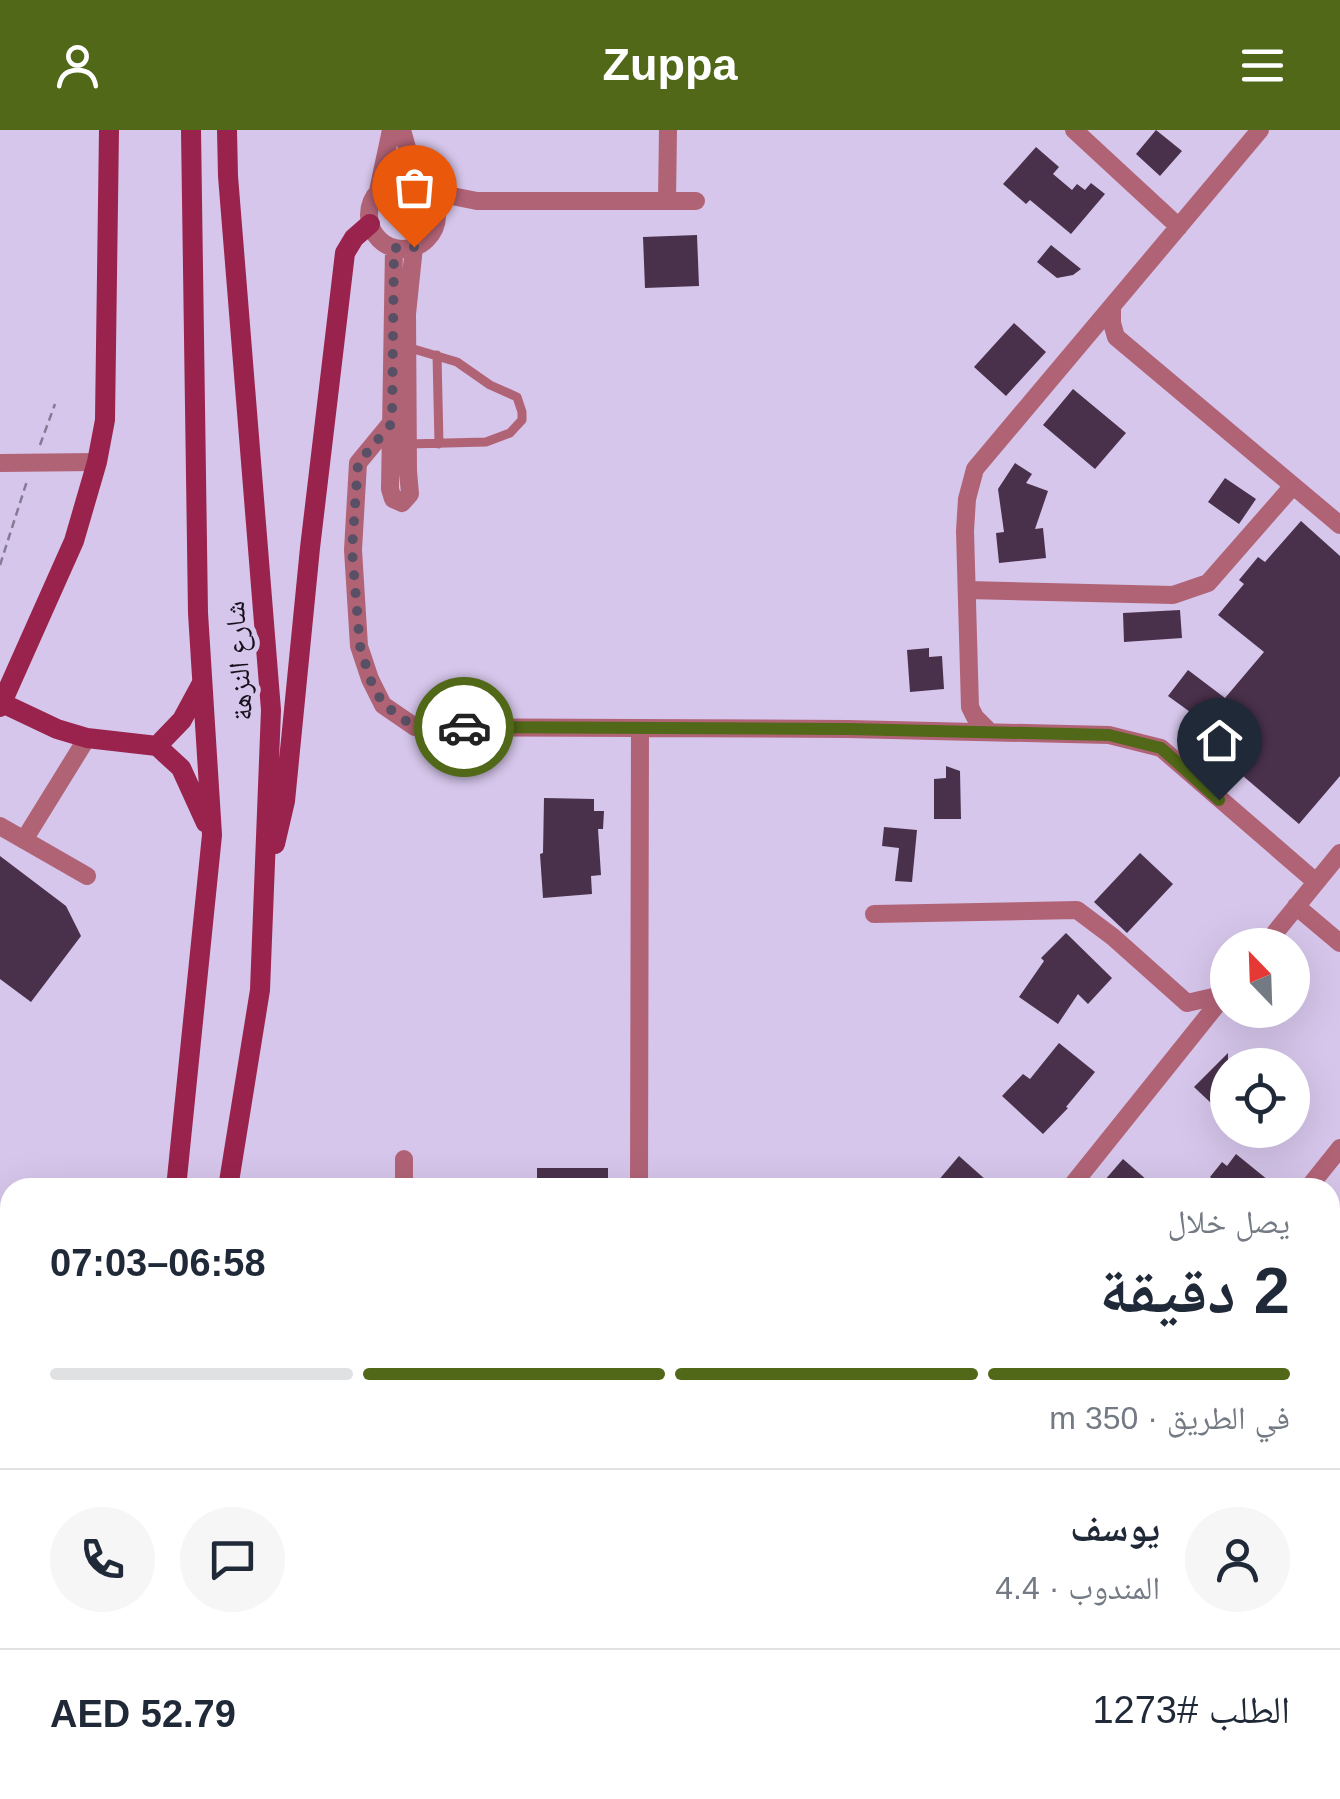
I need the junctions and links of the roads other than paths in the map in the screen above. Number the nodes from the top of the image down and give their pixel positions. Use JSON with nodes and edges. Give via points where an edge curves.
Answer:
{"nodes":[{"id":1,"x":109,"y":130,"type":"edge"},
{"id":2,"x":191,"y":130,"type":"edge"},
{"id":3,"x":227,"y":130,"type":"edge"},
{"id":4,"x":390,"y":130,"type":"edge"},
{"id":5,"x":402,"y":130,"type":"edge"},
{"id":6,"x":668,"y":130,"type":"edge"},
{"id":7,"x":1074,"y":130,"type":"edge"},
{"id":8,"x":1260,"y":130,"type":"edge"},
{"id":9,"x":422,"y":187,"type":"junction"},
{"id":10,"x":378,"y":191,"type":"junction"},
{"id":11,"x":667,"y":200,"type":"junction"},
{"id":12,"x":696,"y":200,"type":"dead end"},
{"id":13,"x":477,"y":201,"type":"junction"},
{"id":14,"x":437,"y":220,"type":"junction"},
{"id":15,"x":370,"y":224,"type":"junction"},
{"id":16,"x":1179,"y":227,"type":"junction"},
{"id":17,"x":404,"y":247,"type":"junction"},
{"id":18,"x":1112,"y":306,"type":"junction"},
{"id":19,"x":1116,"y":337,"type":"junction"},
{"id":20,"x":1083,"y":342,"type":"junction"},
{"id":21,"x":407,"y":347,"type":"junction"},
{"id":22,"x":437,"y":356,"type":"junction"},
{"id":23,"x":392,"y":378,"type":"junction"},
{"id":24,"x":392,"y":423,"type":"junction"},
{"id":25,"x":408,"y":444,"type":"junction"},
{"id":26,"x":439,"y":444,"type":"junction"},
{"id":27,"x":97,"y":462,"type":"junction"},
{"id":28,"x":0,"y":463,"type":"edge"},
{"id":29,"x":1292,"y":487,"type":"junction"},
{"id":30,"x":1340,"y":526,"type":"edge"},
{"id":31,"x":967,"y":590,"type":"junction"},
{"id":32,"x":203,"y":681,"type":"junction"},
{"id":33,"x":1,"y":705,"type":"edge"},
{"id":34,"x":970,"y":707,"type":"junction"},
{"id":35,"x":640,"y":728,"type":"junction"},
{"id":36,"x":949,"y":732,"type":"junction"},
{"id":37,"x":990,"y":732,"type":"junction"},
{"id":38,"x":87,"y":738,"type":"junction"},
{"id":39,"x":157,"y":746,"type":"junction"},
{"id":40,"x":0,"y":826,"type":"edge"},
{"id":41,"x":212,"y":835,"type":"junction"},
{"id":42,"x":24,"y":840,"type":"junction"},
{"id":43,"x":1340,"y":853,"type":"edge"},
{"id":44,"x":87,"y":876,"type":"dead end"},
{"id":45,"x":1316,"y":882,"type":"junction"},
{"id":46,"x":264,"y":894,"type":"junction"},
{"id":47,"x":1296,"y":906,"type":"junction"},
{"id":48,"x":874,"y":914,"type":"dead end"},
{"id":49,"x":1279,"y":928,"type":"edge"},
{"id":50,"x":1340,"y":943,"type":"edge"},
{"id":51,"x":1210,"y":997,"type":"edge"},
{"id":52,"x":1188,"y":1003,"type":"junction"},
{"id":53,"x":1210,"y":1014,"type":"edge"},
{"id":54,"x":1194,"y":1034,"type":"junction"},
{"id":55,"x":1340,"y":1148,"type":"edge"},
{"id":56,"x":404,"y":1159,"type":"dead end"},
{"id":57,"x":177,"y":1178,"type":"edge"},
{"id":58,"x":230,"y":1178,"type":"edge"},
{"id":59,"x":404,"y":1178,"type":"edge"},
{"id":60,"x":639,"y":1178,"type":"edge"},
{"id":61,"x":1078,"y":1178,"type":"edge"},
{"id":62,"x":1316,"y":1178,"type":"edge"}],
"edges":[{"from":1,"to":27,"type":"main road","via":[[105,420]]},
{"from":2,"to":32,"type":"main road","name":"شارع النزهة"},
{"from":3,"to":46,"type":"main road","name":"شارع النزهة","via":[[271,710]]},
{"from":4,"to":10,"type":"street"},
{"from":5,"to":9,"type":"street"},
{"from":6,"to":11,"type":"street"},
{"from":7,"to":16,"type":"street"},
{"from":8,"to":16,"type":"street"},
{"from":9,"to":10,"type":"street","via":[[406,180]]},
{"from":9,"to":13,"type":"street"},
{"from":9,"to":14,"type":"street"},
{"from":10,"to":15,"type":"street"},
{"from":11,"to":12,"type":"street"},
{"from":11,"to":13,"type":"street"},
{"from":13,"to":14,"type":"street"},
{"from":14,"to":17,"type":"street","via":[[426,240]]},
{"from":15,"to":17,"type":"street","via":[[378,238]]},
{"from":15,"to":46,"type":"main road","via":[[346,253],[285,802]]},
{"from":16,"to":18,"type":"street"},
{"from":17,"to":21,"type":"street"},
{"from":17,"to":23,"type":"street"},
{"from":18,"to":19,"type":"street"},
{"from":18,"to":20,"type":"street"},
{"from":19,"to":20,"type":"street"},
{"from":19,"to":29,"type":"street"},
{"from":20,"to":31,"type":"street","via":[[975,469],[966,516]]},
{"from":21,"to":22,"type":"lane"},
{"from":21,"to":25,"type":"street"},
{"from":22,"to":26,"type":"lane"},
{"from":22,"to":26,"type":"lane","via":[[517,397],[522,412],[510,434]]},
{"from":23,"to":24,"type":"street"},
{"from":23,"to":25,"type":"lane","via":[[398,425]]},
{"from":24,"to":25,"type":"street","via":[[390,489],[402,503],[410,494]]},
{"from":24,"to":35,"type":"street","via":[[358,463],[352,550],[360,646],[383,704],[414,727]]},
{"from":25,"to":26,"type":"lane"},
{"from":27,"to":28,"type":"street"},
{"from":27,"to":33,"type":"main road","via":[[74,541]]},
{"from":29,"to":30,"type":"street"},
{"from":29,"to":31,"type":"street","via":[[1208,582],[1173,595]]},
{"from":31,"to":34,"type":"street"},
{"from":32,"to":39,"type":"main road","via":[[182,720]]},
{"from":32,"to":41,"type":"main road","name":"شارع النزهة"},
{"from":33,"to":38,"type":"main road"},
{"from":34,"to":36,"type":"street"},
{"from":34,"to":37,"type":"street"},
{"from":35,"to":36,"type":"street"},
{"from":35,"to":60,"type":"street"},
{"from":36,"to":37,"type":"street"},
{"from":37,"to":45,"type":"street","via":[[1109,735],[1161,748]]},
{"from":38,"to":39,"type":"main road"},
{"from":38,"to":42,"type":"street"},
{"from":39,"to":41,"type":"main road","via":[[181,768]]},
{"from":40,"to":42,"type":"street"},
{"from":41,"to":57,"type":"main road","name":"شارع النزهة"},
{"from":42,"to":44,"type":"street"},
{"from":43,"to":45,"type":"street"},
{"from":45,"to":47,"type":"street"},
{"from":46,"to":58,"type":"main road","name":"شارع النزهة","via":[[260,990]]},
{"from":47,"to":49,"type":"street"},
{"from":47,"to":50,"type":"street"},
{"from":48,"to":52,"type":"street","via":[[1077,910]]},
{"from":51,"to":52,"type":"street"},
{"from":52,"to":54,"type":"street"},
{"from":53,"to":54,"type":"street"},
{"from":54,"to":61,"type":"street"},
{"from":55,"to":62,"type":"street"},
{"from":56,"to":59,"type":"street"}]}
